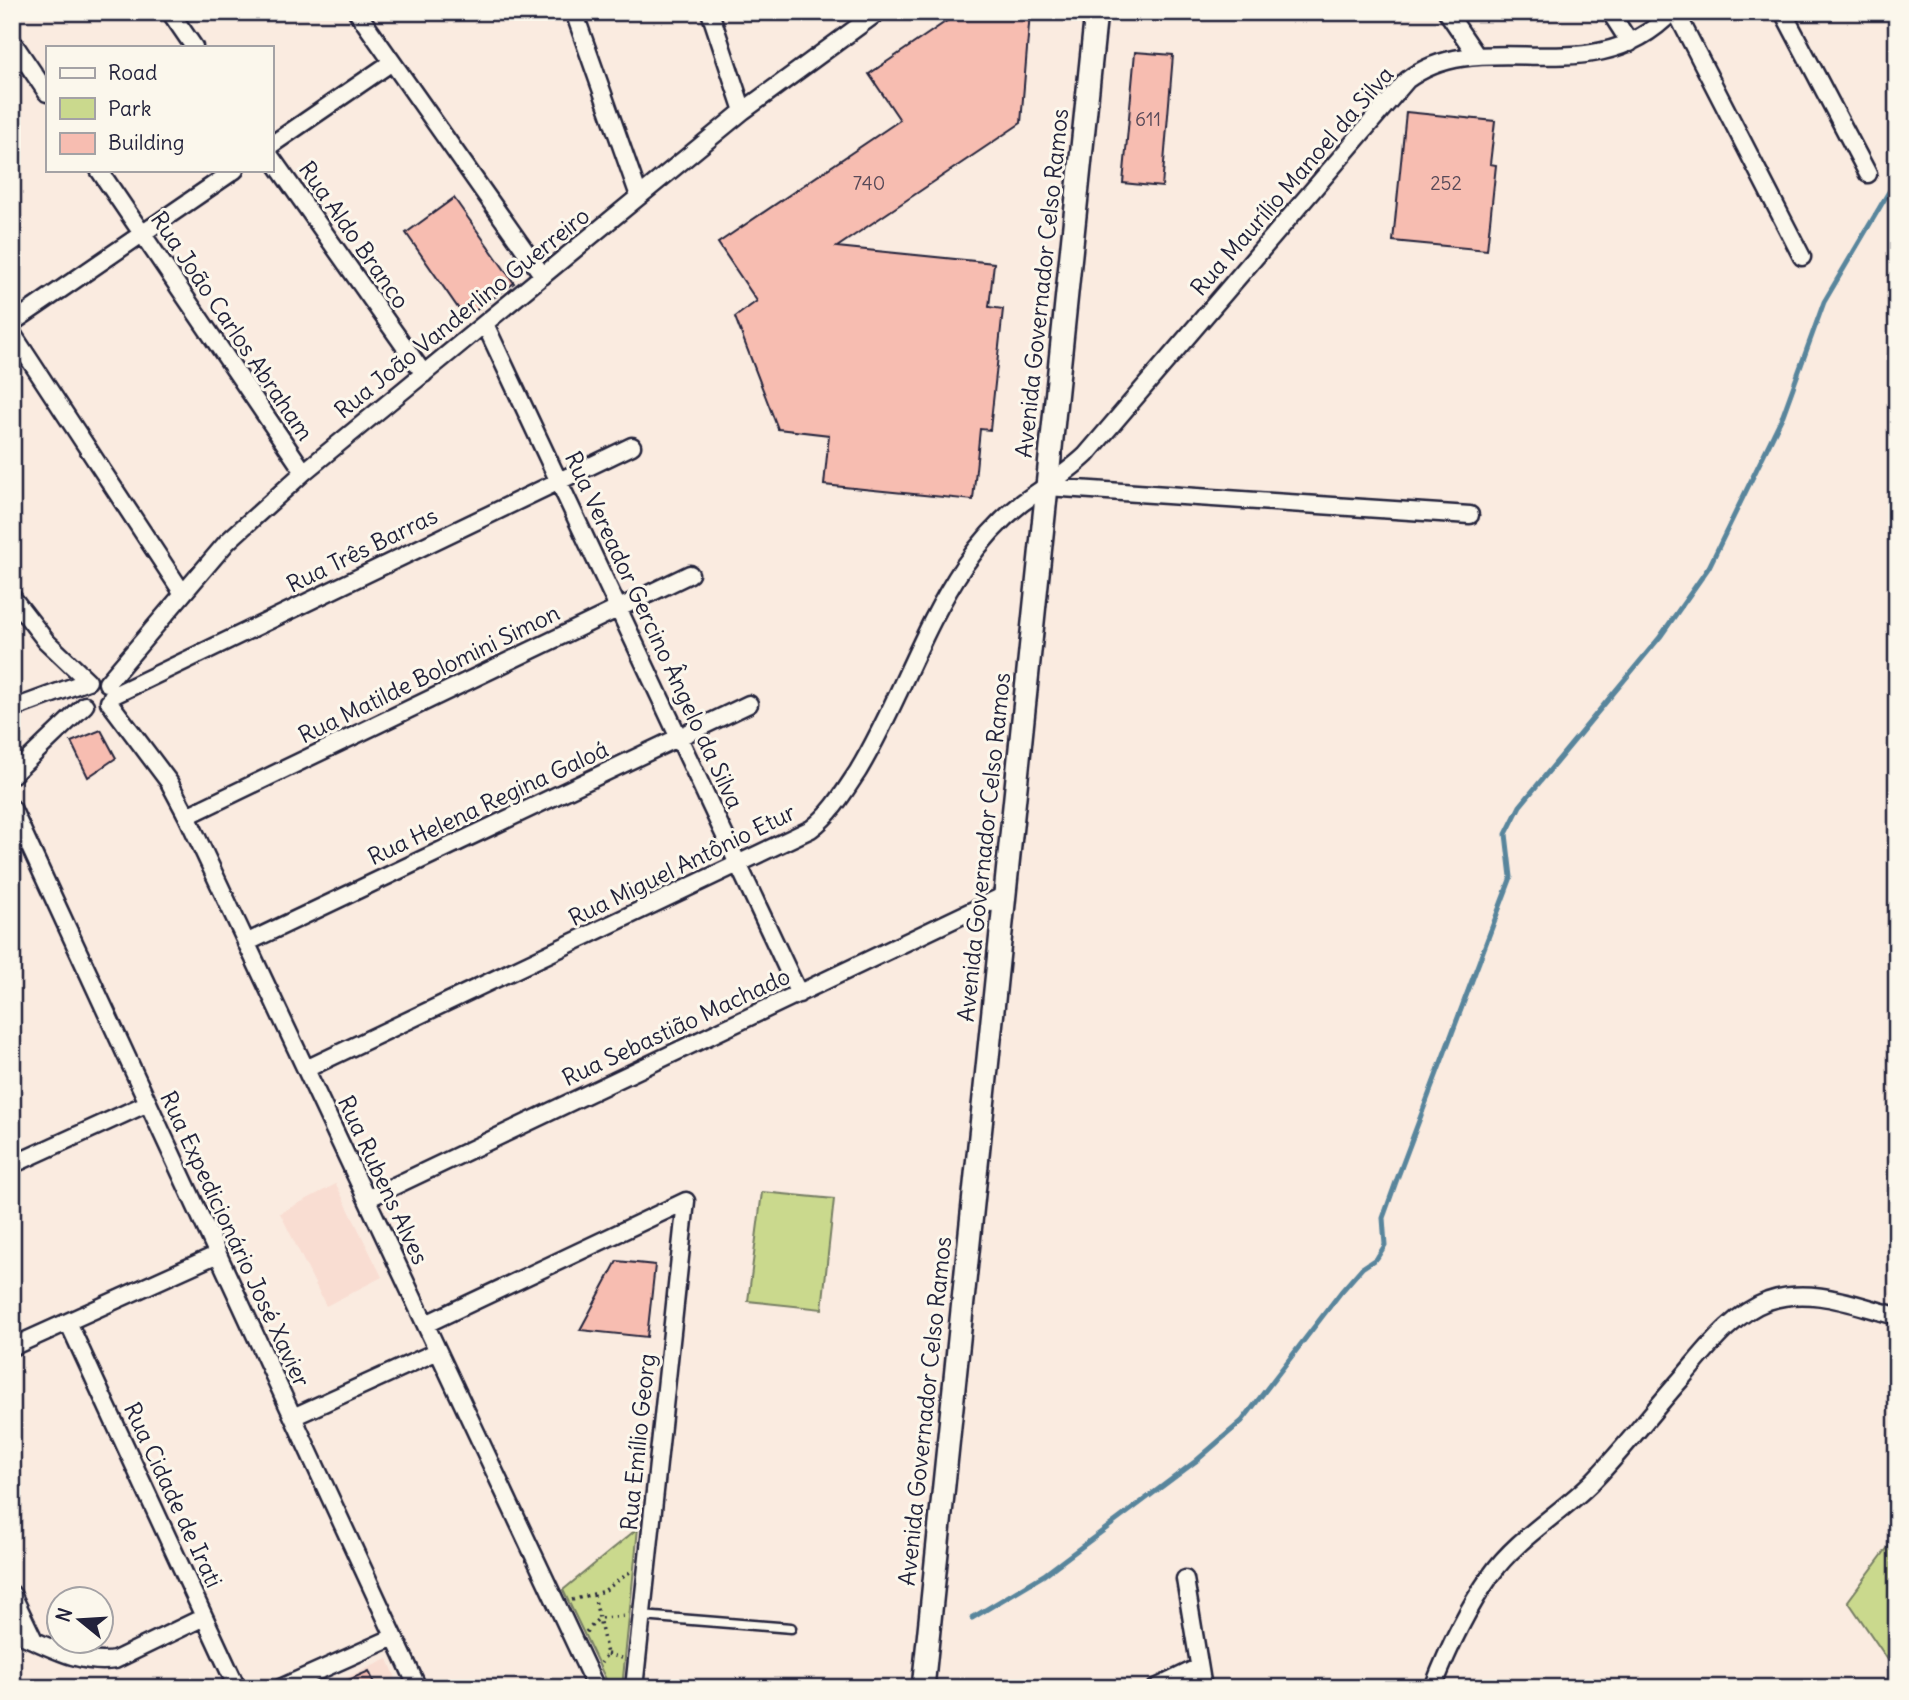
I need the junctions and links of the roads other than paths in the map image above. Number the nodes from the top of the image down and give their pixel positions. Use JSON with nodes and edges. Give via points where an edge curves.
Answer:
{"nodes":[{"id":1,"x":170,"y":12,"type":"edge"},
{"id":2,"x":357,"y":12,"type":"edge"},
{"id":3,"x":574,"y":12,"type":"edge"},
{"id":4,"x":710,"y":12,"type":"edge"},
{"id":5,"x":878,"y":12,"type":"edge"},
{"id":6,"x":1096,"y":12,"type":"edge"},
{"id":7,"x":1447,"y":12,"type":"edge"},
{"id":8,"x":1610,"y":12,"type":"edge"},
{"id":9,"x":1674,"y":12,"type":"edge"},
{"id":10,"x":1783,"y":12,"type":"edge"},
{"id":11,"x":861,"y":18,"type":"edge"},
{"id":12,"x":12,"y":41,"type":"edge"},
{"id":13,"x":1630,"y":43,"type":"junction"},
{"id":14,"x":193,"y":46,"type":"edge"},
{"id":15,"x":1477,"y":56,"type":"junction"},
{"id":16,"x":392,"y":62,"type":"junction"},
{"id":17,"x":46,"y":92,"type":"edge"},
{"id":18,"x":743,"y":111,"type":"junction"},
{"id":19,"x":273,"y":144,"type":"edge"},
{"id":20,"x":273,"y":160,"type":"edge"},
{"id":21,"x":100,"y":172,"type":"edge"},
{"id":22,"x":232,"y":172,"type":"edge"},
{"id":23,"x":1868,"y":174,"type":"dead end"},
{"id":24,"x":639,"y":196,"type":"junction"},
{"id":25,"x":142,"y":234,"type":"junction"},
{"id":26,"x":1802,"y":257,"type":"dead end"},
{"id":27,"x":543,"y":276,"type":"junction"},
{"id":28,"x":12,"y":323,"type":"edge"},
{"id":29,"x":485,"y":324,"type":"junction"},
{"id":30,"x":12,"y":333,"type":"edge"},
{"id":31,"x":424,"y":374,"type":"junction"},
{"id":32,"x":632,"y":446,"type":"dead end"},
{"id":33,"x":304,"y":472,"type":"junction"},
{"id":34,"x":559,"y":481,"type":"junction"},
{"id":35,"x":1047,"y":487,"type":"junction"},
{"id":36,"x":1470,"y":514,"type":"dead end"},
{"id":37,"x":690,"y":573,"type":"dead end"},
{"id":38,"x":182,"y":592,"type":"junction"},
{"id":39,"x":12,"y":597,"type":"edge"},
{"id":40,"x":618,"y":608,"type":"junction"},
{"id":41,"x":88,"y":681,"type":"junction"},
{"id":42,"x":109,"y":694,"type":"junction"},
{"id":43,"x":749,"y":704,"type":"dead end"},
{"id":44,"x":85,"y":705,"type":"junction"},
{"id":45,"x":12,"y":709,"type":"edge"},
{"id":46,"x":679,"y":737,"type":"junction"},
{"id":47,"x":12,"y":775,"type":"edge"},
{"id":48,"x":12,"y":808,"type":"edge"},
{"id":49,"x":187,"y":816,"type":"junction"},
{"id":50,"x":739,"y":865,"type":"junction"},
{"id":51,"x":1005,"y":895,"type":"junction"},
{"id":52,"x":246,"y":943,"type":"junction"},
{"id":53,"x":799,"y":994,"type":"junction"},
{"id":54,"x":306,"y":1069,"type":"junction"},
{"id":55,"x":148,"y":1103,"type":"junction"},
{"id":56,"x":12,"y":1165,"type":"edge"},
{"id":57,"x":367,"y":1199,"type":"junction"},
{"id":58,"x":218,"y":1254,"type":"junction"},
{"id":59,"x":1897,"y":1316,"type":"edge"},
{"id":60,"x":68,"y":1322,"type":"junction"},
{"id":61,"x":426,"y":1324,"type":"junction"},
{"id":62,"x":12,"y":1348,"type":"edge"},
{"id":63,"x":438,"y":1351,"type":"junction"},
{"id":64,"x":293,"y":1417,"type":"junction"},
{"id":65,"x":1185,"y":1579,"type":"dead end"},
{"id":66,"x":12,"y":1594,"type":"edge"},
{"id":67,"x":642,"y":1616,"type":"junction"},
{"id":68,"x":204,"y":1617,"type":"junction"},
{"id":69,"x":791,"y":1628,"type":"dead end"},
{"id":70,"x":12,"y":1631,"type":"edge"},
{"id":71,"x":394,"y":1637,"type":"junction"},
{"id":72,"x":34,"y":1640,"type":"junction"},
{"id":73,"x":1199,"y":1667,"type":"junction"},
{"id":74,"x":237,"y":1688,"type":"edge"},
{"id":75,"x":280,"y":1688,"type":"edge"},
{"id":76,"x":418,"y":1688,"type":"edge"},
{"id":77,"x":596,"y":1688,"type":"edge"},
{"id":78,"x":634,"y":1688,"type":"edge"},
{"id":79,"x":923,"y":1688,"type":"edge"},
{"id":80,"x":1156,"y":1688,"type":"edge"},
{"id":81,"x":1203,"y":1688,"type":"edge"},
{"id":82,"x":1433,"y":1688,"type":"edge"}],
"edges":[{"from":1,"to":14,"type":"street"},
{"from":2,"to":16,"type":"street"},
{"from":3,"to":24,"type":"street"},
{"from":4,"to":18,"type":"street"},
{"from":5,"to":11,"type":"street","name":"Rua João Vanderlino Guerreiro"},
{"from":6,"to":35,"type":"main road","name":"Avenida Governador Celso Ramos"},
{"from":7,"to":15,"type":"street"},
{"from":8,"to":13,"type":"street"},
{"from":9,"to":13,"type":"street","name":"Rua Maurílio Manoel da Silva"},
{"from":9,"to":26,"type":"street"},
{"from":10,"to":23,"type":"street"},
{"from":11,"to":18,"type":"street","name":"Rua João Vanderlino Guerreiro"},
{"from":12,"to":17,"type":"street"},
{"from":13,"to":15,"type":"street","name":"Rua Maurílio Manoel da Silva","via":[[1564,57]]},
{"from":15,"to":35,"type":"street","name":"Rua Maurílio Manoel da Silva","via":[[1418,72],[1398,89],[1086,455]]},
{"from":16,"to":19,"type":"street"},
{"from":16,"to":27,"type":"street"},
{"from":18,"to":24,"type":"street","name":"Rua João Vanderlino Guerreiro"},
{"from":20,"to":31,"type":"street","name":"Rua Aldo Branco"},
{"from":21,"to":25,"type":"street","name":"Rua João Carlos Abraham"},
{"from":22,"to":25,"type":"street"},
{"from":24,"to":27,"type":"street","name":"Rua João Vanderlino Guerreiro"},
{"from":25,"to":28,"type":"street"},
{"from":25,"to":33,"type":"street","name":"Rua João Carlos Abraham"},
{"from":27,"to":29,"type":"street","name":"Rua João Vanderlino Guerreiro"},
{"from":29,"to":31,"type":"street","name":"Rua João Vanderlino Guerreiro"},
{"from":29,"to":34,"type":"street","name":"Rua Vereador Gercino Ângelo da Silva"},
{"from":30,"to":38,"type":"street"},
{"from":31,"to":33,"type":"street","name":"Rua João Vanderlino Guerreiro"},
{"from":32,"to":34,"type":"street","name":"Rua Três Barras"},
{"from":33,"to":38,"type":"street","name":"Rua João Vanderlino Guerreiro","via":[[227,542]]},
{"from":34,"to":40,"type":"street","name":"Rua Vereador Gercino Ângelo da Silva"},
{"from":34,"to":42,"type":"street","name":"Rua Três Barras"},
{"from":35,"to":36,"type":"street"},
{"from":35,"to":50,"type":"street","name":"Rua Miguel Antônio Etur","via":[[1003,520],[964,566],[882,728],[830,812],[811,829]]},
{"from":35,"to":51,"type":"main road","name":"Avenida Governador Celso Ramos"},
{"from":37,"to":40,"type":"street","name":"Rua Matilde Bolomini Simon"},
{"from":38,"to":42,"type":"street","name":"Rua João Vanderlino Guerreiro"},
{"from":39,"to":41,"type":"street","via":[[46,641]]},
{"from":40,"to":46,"type":"street","name":"Rua Vereador Gercino Ângelo da Silva"},
{"from":40,"to":49,"type":"street","name":"Rua Matilde Bolomini Simon"},
{"from":41,"to":42,"type":"street","via":[[98,679]]},
{"from":41,"to":44,"type":"street","via":[[81,692]]},
{"from":41,"to":45,"type":"street"},
{"from":42,"to":44,"type":"street","via":[[98,710]]},
{"from":42,"to":49,"type":"street","name":"Rua Rubens Alves"},
{"from":43,"to":46,"type":"street","name":"Rua Helena Regina Galoá"},
{"from":44,"to":47,"type":"street"},
{"from":46,"to":50,"type":"street","name":"Rua Vereador Gercino Ângelo da Silva"},
{"from":46,"to":52,"type":"street","name":"Rua Helena Regina Galoá"},
{"from":48,"to":55,"type":"street","name":"Rua Expedicionário José Xavier"},
{"from":49,"to":52,"type":"street","name":"Rua Rubens Alves"},
{"from":50,"to":53,"type":"street","name":"Rua Vereador Gercino Ângelo da Silva"},
{"from":50,"to":54,"type":"street","name":"Rua Miguel Antônio Etur"},
{"from":51,"to":53,"type":"street","name":"Rua Sebastião Machado"},
{"from":51,"to":79,"type":"main road","name":"Avenida Governador Celso Ramos"},
{"from":52,"to":54,"type":"street","name":"Rua Rubens Alves"},
{"from":53,"to":57,"type":"street","name":"Rua Sebastião Machado"},
{"from":54,"to":57,"type":"street","name":"Rua Rubens Alves"},
{"from":55,"to":56,"type":"street"},
{"from":55,"to":58,"type":"street","name":"Rua Expedicionário José Xavier"},
{"from":57,"to":61,"type":"street","name":"Rua Rubens Alves"},
{"from":58,"to":60,"type":"street"},
{"from":58,"to":64,"type":"street","name":"Rua Expedicionário José Xavier"},
{"from":59,"to":82,"type":"street","via":[[1805,1294],[1768,1301],[1734,1321],[1592,1482],[1492,1573]]},
{"from":60,"to":62,"type":"street"},
{"from":60,"to":68,"type":"street","name":"Rua Cidade de Irati"},
{"from":61,"to":63,"type":"street","name":"Rua Rubens Alves"},
{"from":61,"to":67,"type":"street","name":"Rua Emílio Georg","via":[[686,1200]]},
{"from":63,"to":64,"type":"street"},
{"from":63,"to":77,"type":"street","name":"Rua Rubens Alves"},
{"from":64,"to":71,"type":"street","name":"Rua Expedicionário José Xavier"},
{"from":65,"to":73,"type":"street"},
{"from":66,"to":72,"type":"street"},
{"from":67,"to":69,"type":"lane"},
{"from":67,"to":78,"type":"street","name":"Rua Emílio Georg"},
{"from":68,"to":72,"type":"street","via":[[115,1660],[101,1662],[71,1656]]},
{"from":68,"to":74,"type":"street","name":"Rua Cidade de Irati"},
{"from":70,"to":72,"type":"street"},
{"from":71,"to":75,"type":"street"},
{"from":71,"to":76,"type":"street","name":"Rua Expedicionário José Xavier"},
{"from":73,"to":80,"type":"street"},
{"from":73,"to":81,"type":"street"}]}
